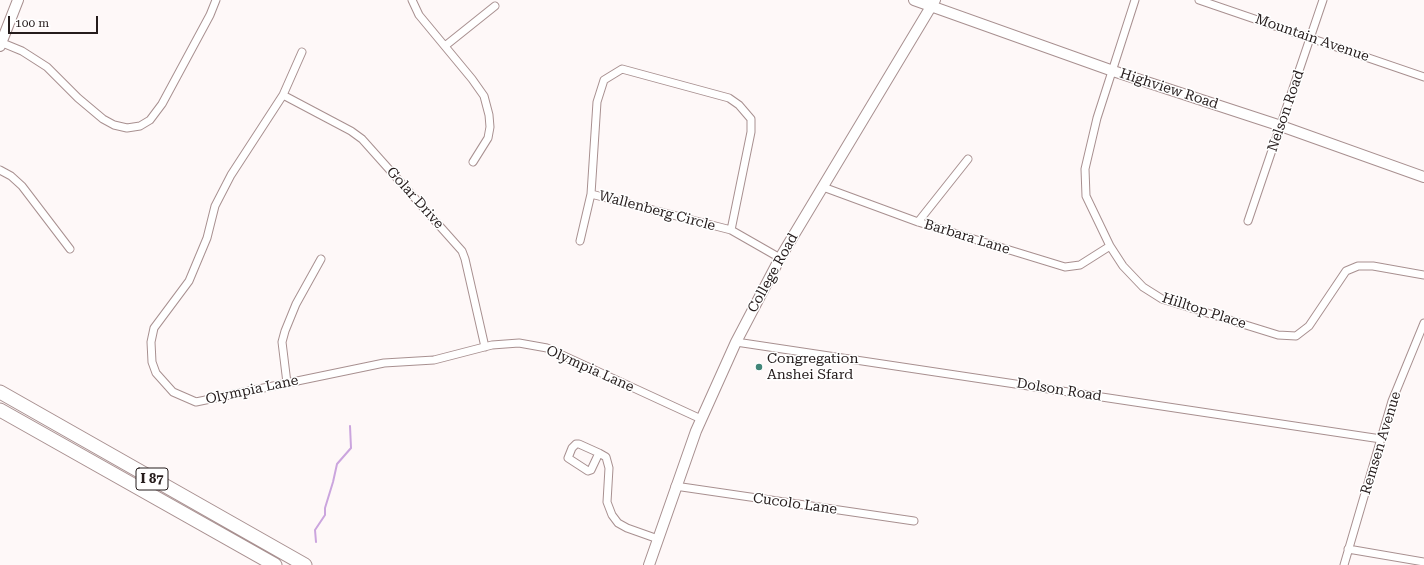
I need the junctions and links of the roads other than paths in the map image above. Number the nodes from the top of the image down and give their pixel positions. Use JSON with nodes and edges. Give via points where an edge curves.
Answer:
{"nodes":[{"id":1,"x":18,"y":0,"type":"edge"},
{"id":2,"x":216,"y":0,"type":"edge"},
{"id":3,"x":412,"y":0,"type":"edge"},
{"id":4,"x":914,"y":0,"type":"edge"},
{"id":5,"x":1135,"y":0,"type":"edge"},
{"id":6,"x":1199,"y":0,"type":"edge"},
{"id":7,"x":1323,"y":0,"type":"edge"},
{"id":8,"x":934,"y":3,"type":"edge"},
{"id":9,"x":495,"y":6,"type":"dead end"},
{"id":10,"x":1311,"y":37,"type":"junction"},
{"id":11,"x":0,"y":43,"type":"edge"},
{"id":12,"x":445,"y":46,"type":"junction"},
{"id":13,"x":302,"y":52,"type":"dead end"},
{"id":14,"x":1113,"y":71,"type":"junction"},
{"id":15,"x":1424,"y":77,"type":"edge"},
{"id":16,"x":283,"y":95,"type":"junction"},
{"id":17,"x":1281,"y":126,"type":"junction"},
{"id":18,"x":968,"y":159,"type":"dead end"},
{"id":19,"x":472,"y":162,"type":"dead end"},
{"id":20,"x":0,"y":170,"type":"edge"},
{"id":21,"x":1424,"y":177,"type":"edge"},
{"id":22,"x":823,"y":187,"type":"junction"},
{"id":23,"x":591,"y":194,"type":"junction"},
{"id":24,"x":1248,"y":221,"type":"dead end"},
{"id":25,"x":918,"y":222,"type":"junction"},
{"id":26,"x":730,"y":230,"type":"junction"},
{"id":27,"x":580,"y":241,"type":"dead end"},
{"id":28,"x":1110,"y":246,"type":"junction"},
{"id":29,"x":70,"y":249,"type":"dead end"},
{"id":30,"x":780,"y":258,"type":"junction"},
{"id":31,"x":321,"y":259,"type":"dead end"},
{"id":32,"x":1424,"y":275,"type":"edge"},
{"id":33,"x":1424,"y":323,"type":"edge"},
{"id":34,"x":736,"y":342,"type":"junction"},
{"id":35,"x":485,"y":346,"type":"junction"},
{"id":36,"x":287,"y":383,"type":"junction"},
{"id":37,"x":0,"y":392,"type":"edge"},
{"id":38,"x":0,"y":410,"type":"edge"},
{"id":39,"x":701,"y":419,"type":"junction"},
{"id":40,"x":1381,"y":439,"type":"junction"},
{"id":41,"x":599,"y":453,"type":"dead end"},
{"id":42,"x":676,"y":486,"type":"junction"},
{"id":43,"x":914,"y":521,"type":"dead end"},
{"id":44,"x":658,"y":539,"type":"junction"},
{"id":45,"x":1348,"y":550,"type":"junction"},
{"id":46,"x":1424,"y":562,"type":"edge"},
{"id":47,"x":275,"y":565,"type":"edge"},
{"id":48,"x":304,"y":565,"type":"edge"},
{"id":49,"x":649,"y":565,"type":"edge"},
{"id":50,"x":1344,"y":565,"type":"edge"}],
"edges":[{"from":1,"to":11,"type":"street"},
{"from":2,"to":11,"type":"street","via":[[162,104],[150,120],[140,126],[127,128],[103,119],[47,66]]},
{"from":3,"to":12,"type":"street","via":[[419,15]]},
{"from":4,"to":8,"type":"street","name":"Highview Road"},
{"from":5,"to":14,"type":"street","name":"Hilltop Place"},
{"from":6,"to":10,"type":"street","name":"Mountain Avenue"},
{"from":7,"to":10,"type":"street","name":"Nelson Road"},
{"from":8,"to":14,"type":"street","name":"Highview Road"},
{"from":8,"to":22,"type":"street","name":"College Road"},
{"from":9,"to":12,"type":"street"},
{"from":10,"to":15,"type":"street","name":"Mountain Avenue"},
{"from":10,"to":17,"type":"street","name":"Nelson Road"},
{"from":12,"to":19,"type":"street","via":[[484,96],[489,115],[488,138]]},
{"from":13,"to":16,"type":"street","name":"Olympia Lane"},
{"from":14,"to":17,"type":"street","name":"Highview Road"},
{"from":14,"to":28,"type":"street","name":"Hilltop Place","via":[[1097,118],[1085,169],[1086,196]]},
{"from":16,"to":35,"type":"street","name":"Golar Drive","via":[[352,131],[362,139],[462,251]]},
{"from":16,"to":36,"type":"street","name":"Olympia Lane","via":[[231,175],[215,206],[207,238],[189,281],[154,328],[150,353],[156,373],[173,392],[196,402]]},
{"from":17,"to":21,"type":"street","name":"Highview Road"},
{"from":17,"to":24,"type":"street","name":"Nelson Road"},
{"from":18,"to":25,"type":"street"},
{"from":20,"to":29,"type":"street","via":[[22,186]]},
{"from":22,"to":25,"type":"street","name":"Barbara Lane"},
{"from":22,"to":30,"type":"street","name":"College Road"},
{"from":23,"to":26,"type":"street","name":"Wallenberg Circle"},
{"from":23,"to":26,"type":"street","name":"Wallenberg Circle","via":[[597,102],[604,80],[622,69],[728,98],[739,105],[751,119],[751,132]]},
{"from":23,"to":27,"type":"street"},
{"from":25,"to":28,"type":"street","name":"Barbara Lane","via":[[1065,267],[1080,265]]},
{"from":26,"to":30,"type":"street","name":"Wallenberg Circle"},
{"from":28,"to":32,"type":"street","name":"Hilltop Place","via":[[1123,266],[1143,287],[1162,299],[1278,335],[1296,336],[1310,326],[1346,272],[1358,266],[1373,266]]},
{"from":30,"to":34,"type":"street","name":"College Road"},
{"from":31,"to":36,"type":"street","via":[[296,304],[285,331],[283,350]]},
{"from":33,"to":40,"type":"street","name":"Remsen Avenue","via":[[1392,401]]},
{"from":34,"to":39,"type":"street","name":"College Road"},
{"from":34,"to":40,"type":"street","name":"Dolson Road"},
{"from":35,"to":36,"type":"street","name":"Olympia Lane","via":[[434,360],[384,363]]},
{"from":35,"to":39,"type":"street","name":"Olympia Lane","via":[[519,343],[547,348]]},
{"from":37,"to":48,"type":"highway","number":"I 87"},
{"from":38,"to":47,"type":"highway","number":"I 87"},
{"from":39,"to":42,"type":"street","name":"College Road"},
{"from":40,"to":45,"type":"street","name":"Remsen Avenue"},
{"from":41,"to":44,"type":"street","via":[[606,457],[608,463],[607,502],[612,515],[618,523],[627,528]]},
{"from":42,"to":43,"type":"street","name":"Cucolo Lane"},
{"from":42,"to":44,"type":"street","name":"College Road"},
{"from":44,"to":49,"type":"street","name":"College Road"},
{"from":45,"to":46,"type":"street"},
{"from":45,"to":50,"type":"street","name":"Remsen Avenue"}]}
